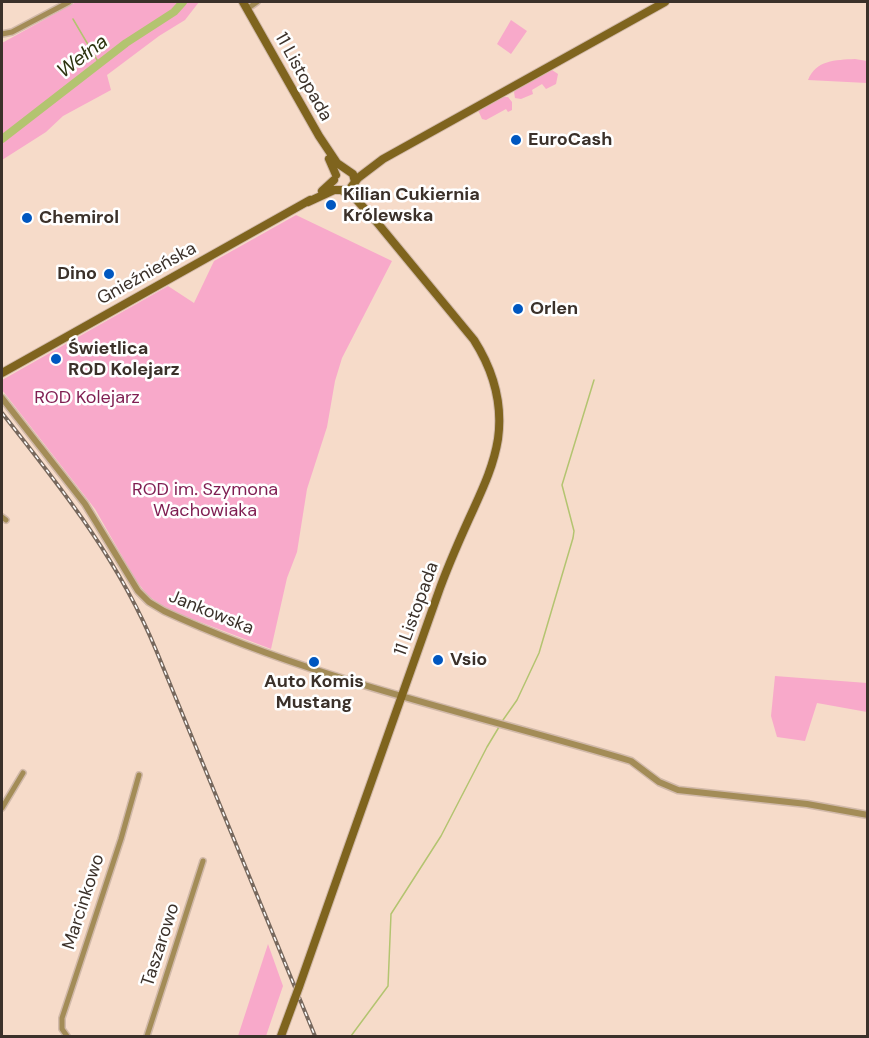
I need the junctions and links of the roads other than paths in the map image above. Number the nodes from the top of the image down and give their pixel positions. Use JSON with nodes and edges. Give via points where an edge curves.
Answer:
{"nodes":[{"id":1,"x":69,"y":2,"type":"edge"},
{"id":2,"x":257,"y":2,"type":"edge"},
{"id":3,"x":664,"y":2,"type":"edge"},
{"id":4,"x":245,"y":5,"type":"edge"},
{"id":5,"x":2,"y":34,"type":"edge"},
{"id":6,"x":319,"y":136,"type":"junction"},
{"id":7,"x":383,"y":159,"type":"junction"},
{"id":8,"x":348,"y":171,"type":"junction"},
{"id":9,"x":335,"y":178,"type":"junction"},
{"id":10,"x":354,"y":184,"type":"junction"},
{"id":11,"x":341,"y":191,"type":"junction"},
{"id":12,"x":308,"y":202,"type":"junction"},
{"id":13,"x":375,"y":220,"type":"junction"},
{"id":14,"x":2,"y":373,"type":"edge"},
{"id":15,"x":2,"y":398,"type":"edge"},
{"id":16,"x":402,"y":696,"type":"junction"},
{"id":17,"x":23,"y":773,"type":"dead end"},
{"id":18,"x":139,"y":775,"type":"dead end"},
{"id":19,"x":2,"y":808,"type":"edge"},
{"id":20,"x":867,"y":815,"type":"edge"},
{"id":21,"x":203,"y":861,"type":"dead end"},
{"id":22,"x":67,"y":1036,"type":"edge"},
{"id":23,"x":147,"y":1036,"type":"edge"},
{"id":24,"x":281,"y":1036,"type":"edge"}],
"edges":[{"from":1,"to":5,"type":"street"},
{"from":2,"to":4,"type":"street"},
{"from":3,"to":7,"type":"main road"},
{"from":4,"to":6,"type":"main road","name":"11 Listopada"},
{"from":6,"to":8,"type":"main road","name":"11 Listopada","via":[[336,162]]},
{"from":6,"to":9,"type":"main road","name":"11 Listopada"},
{"from":7,"to":8,"type":"main road"},
{"from":7,"to":10,"type":"main road"},
{"from":8,"to":9,"type":"main road","name":"Gnieźnieńska","via":[[340,171]]},
{"from":8,"to":10,"type":"main road","name":"11 Listopada"},
{"from":9,"to":11,"type":"main road","name":"11 Listopada"},
{"from":9,"to":12,"type":"main road","name":"Gnieźnieńska"},
{"from":10,"to":11,"type":"main road","name":"Gnieźnieńska"},
{"from":10,"to":13,"type":"main road","name":"11 Listopada"},
{"from":11,"to":12,"type":"main road","name":"Gnieźnieńska","via":[[331,191]]},
{"from":11,"to":13,"type":"main road","name":"11 Listopada","via":[[354,197]]},
{"from":12,"to":14,"type":"main road","name":"Gnieźnieńska"},
{"from":13,"to":16,"type":"main road","name":"11 Listopada","via":[[479,348],[493,377],[499,418],[497,447],[489,472],[443,580]]},
{"from":15,"to":16,"type":"street","name":"Jankowska","via":[[85,504],[134,585],[149,602],[269,653]]},
{"from":16,"to":20,"type":"street","name":"Jankowska","via":[[631,761],[678,790],[807,804]]},
{"from":16,"to":24,"type":"main road","name":"11 Listopada","bridge":true},
{"from":17,"to":19,"type":"street"},
{"from":18,"to":22,"type":"street","name":"Marcinkowo","via":[[62,1018]]},
{"from":21,"to":23,"type":"street","name":"Taszarowo"}]}
